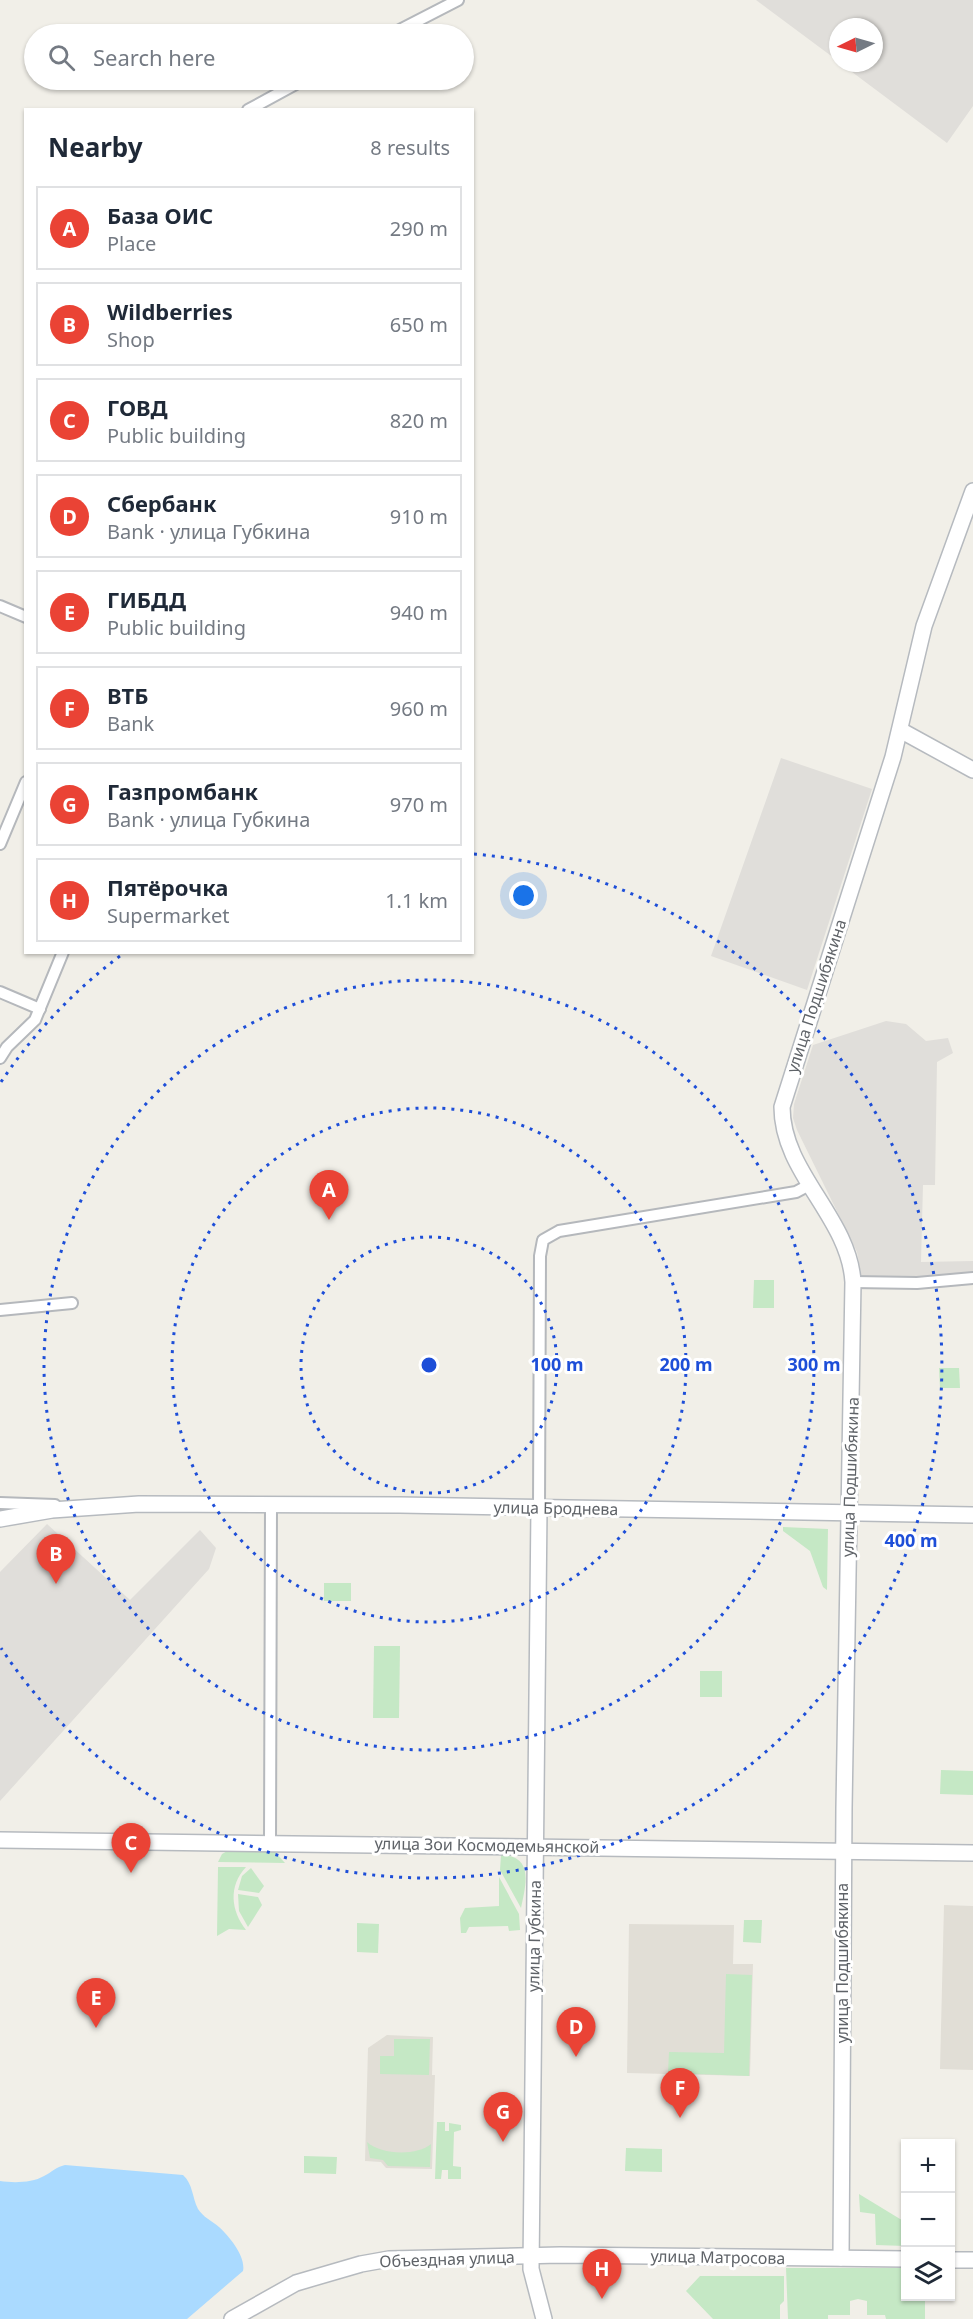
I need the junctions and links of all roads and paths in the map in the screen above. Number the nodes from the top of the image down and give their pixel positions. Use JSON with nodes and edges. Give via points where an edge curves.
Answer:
{"nodes":[{"id":1,"x":458,"y":0,"type":"edge"},
{"id":2,"x":411,"y":24,"type":"edge"},
{"id":3,"x":285,"y":90,"type":"edge"},
{"id":4,"x":252,"y":108,"type":"edge"},
{"id":5,"x":973,"y":491,"type":"edge"},
{"id":6,"x":0,"y":606,"type":"edge"},
{"id":7,"x":24,"y":616,"type":"edge"},
{"id":8,"x":900,"y":730,"type":"junction"},
{"id":9,"x":973,"y":770,"type":"edge"},
{"id":10,"x":24,"y":787,"type":"edge"},
{"id":11,"x":0,"y":844,"type":"edge"},
{"id":12,"x":62,"y":954,"type":"edge"},
{"id":13,"x":0,"y":992,"type":"edge"},
{"id":14,"x":40,"y":1009,"type":"junction"},
{"id":15,"x":0,"y":1058,"type":"edge"},
{"id":16,"x":811,"y":1184,"type":"junction"},
{"id":17,"x":973,"y":1278,"type":"edge"},
{"id":18,"x":853,"y":1282,"type":"junction"},
{"id":19,"x":72,"y":1303,"type":"dead end"},
{"id":20,"x":0,"y":1310,"type":"edge"},
{"id":21,"x":0,"y":1503,"type":"edge"},
{"id":22,"x":271,"y":1505,"type":"junction"},
{"id":23,"x":92,"y":1507,"type":"junction"},
{"id":24,"x":539,"y":1508,"type":"junction"},
{"id":25,"x":849,"y":1513,"type":"junction"},
{"id":26,"x":973,"y":1515,"type":"edge"},
{"id":27,"x":0,"y":1519,"type":"edge"},
{"id":28,"x":0,"y":1840,"type":"edge"},
{"id":29,"x":270,"y":1843,"type":"junction"},
{"id":30,"x":535,"y":1846,"type":"junction"},
{"id":31,"x":843,"y":1851,"type":"junction"},
{"id":32,"x":973,"y":1852,"type":"edge"},
{"id":33,"x":531,"y":2256,"type":"junction"},
{"id":34,"x":841,"y":2258,"type":"junction"},
{"id":35,"x":901,"y":2259,"type":"edge"},
{"id":36,"x":955,"y":2260,"type":"edge"},
{"id":37,"x":973,"y":2260,"type":"edge"},
{"id":38,"x":232,"y":2319,"type":"edge"},
{"id":39,"x":544,"y":2319,"type":"edge"}],
"edges":[{"from":1,"to":2,"type":"street"},
{"from":3,"to":4,"type":"street"},
{"from":5,"to":8,"type":"main road","name":"улица Подшибякина","via":[[924,626]]},
{"from":6,"to":7,"type":"street"},
{"from":8,"to":9,"type":"main road"},
{"from":8,"to":16,"type":"main road","name":"улица Подшибякина","via":[[783,1099],[787,1140]]},
{"from":10,"to":11,"type":"street"},
{"from":12,"to":14,"type":"street"},
{"from":13,"to":14,"type":"street"},
{"from":14,"to":15,"type":"street","via":[[31,1025]]},
{"from":16,"to":18,"type":"main road","name":"улица Подшибякина","via":[[845,1245]]},
{"from":16,"to":24,"type":"street","via":[[796,1192],[559,1231],[543,1240]]},
{"from":17,"to":18,"type":"street","via":[[917,1283]]},
{"from":18,"to":25,"type":"main road","name":"улица Подшибякина"},
{"from":19,"to":20,"type":"street"},
{"from":21,"to":23,"type":"street"},
{"from":22,"to":23,"type":"main road","name":"улица Броднева"},
{"from":22,"to":24,"type":"main road","name":"улица Броднева"},
{"from":22,"to":29,"type":"street"},
{"from":23,"to":27,"type":"main road","name":"улица Броднева"},
{"from":24,"to":25,"type":"main road","name":"улица Броднева"},
{"from":24,"to":30,"type":"main road","name":"улица Губкина"},
{"from":25,"to":26,"type":"main road","name":"улица Броднева"},
{"from":25,"to":31,"type":"main road","name":"улица Подшибякина"},
{"from":28,"to":29,"type":"main road","name":"улица Зои Космодемьянской"},
{"from":29,"to":30,"type":"main road","name":"улица Зои Космодемьянской"},
{"from":30,"to":31,"type":"main road","name":"улица Зои Космодемьянской"},
{"from":30,"to":33,"type":"main road","name":"улица Губкина"},
{"from":31,"to":32,"type":"main road","name":"улица Зои Космодемьянской"},
{"from":31,"to":34,"type":"main road","name":"улица Подшибякина"},
{"from":33,"to":34,"type":"main road","name":"улица Матросова"},
{"from":33,"to":38,"type":"main road","name":"Объездная улица","via":[[424,2257],[361,2264],[296,2283]]},
{"from":33,"to":39,"type":"main road","name":"улица Губкина"},
{"from":34,"to":35,"type":"main road","name":"улица Матросова"},
{"from":36,"to":37,"type":"main road"}]}
